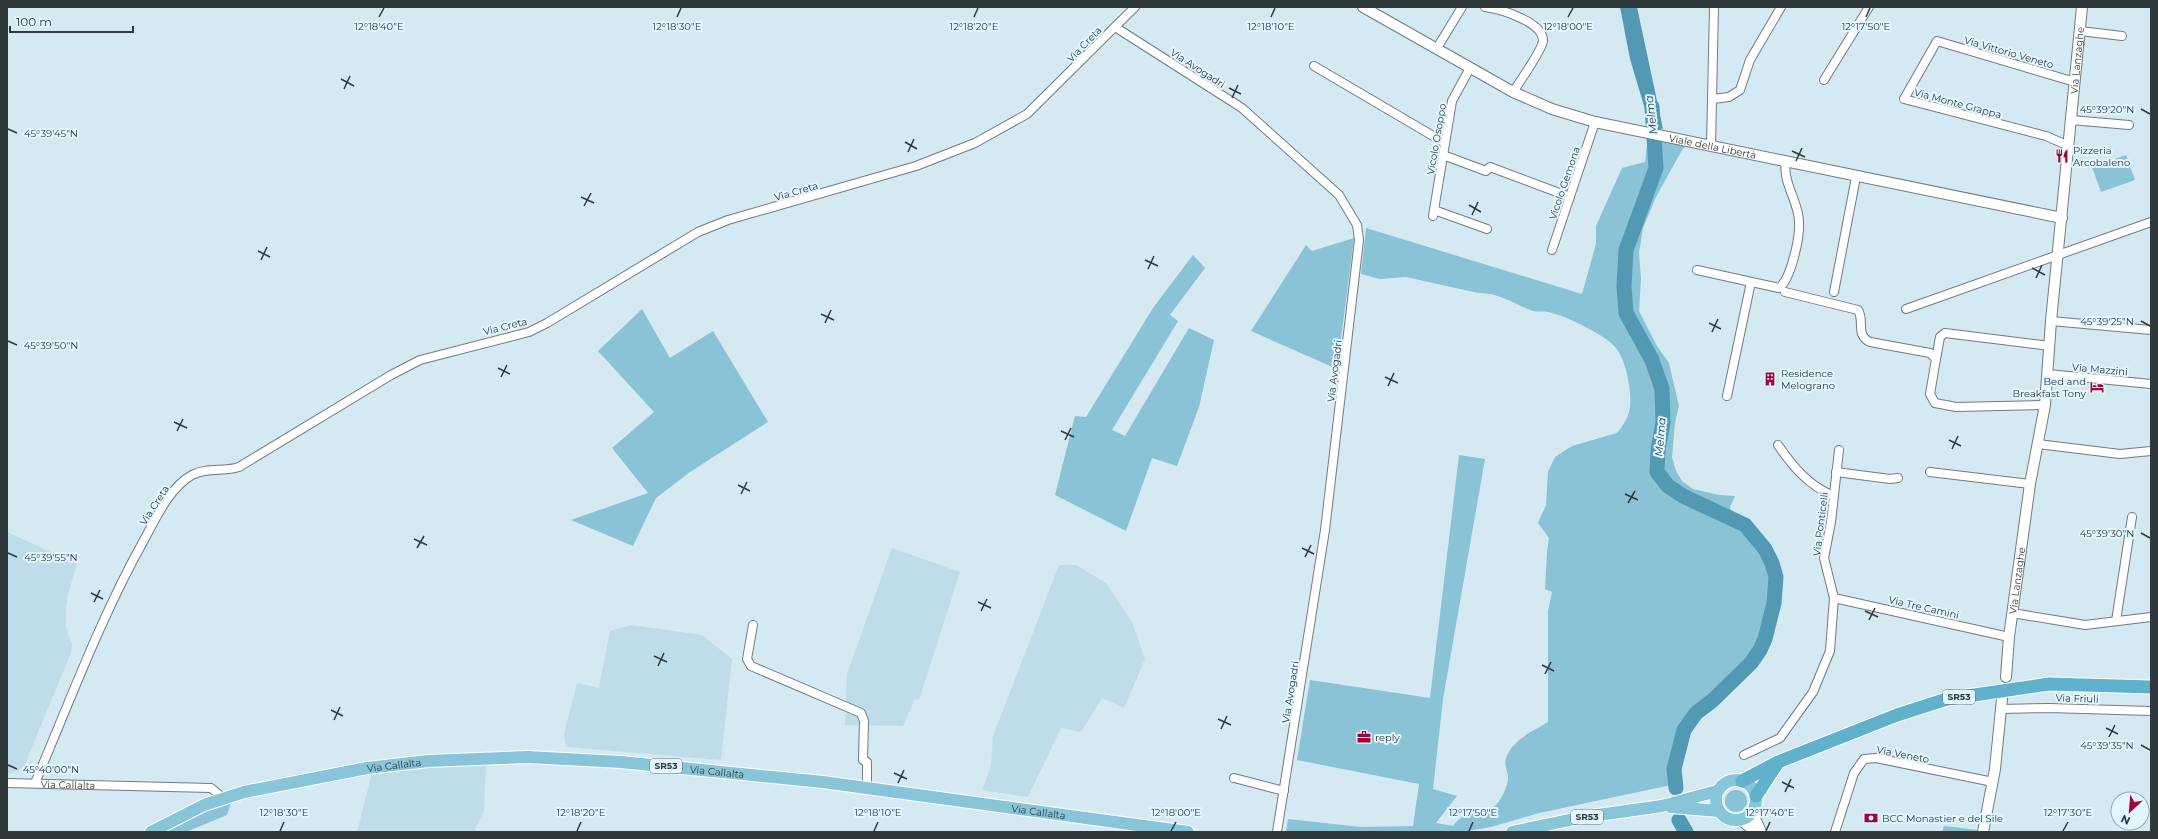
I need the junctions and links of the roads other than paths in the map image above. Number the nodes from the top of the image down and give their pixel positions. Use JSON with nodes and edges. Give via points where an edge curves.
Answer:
{"nodes":[{"id":1,"x":1135,"y":7,"type":"edge"},
{"id":2,"x":1363,"y":7,"type":"edge"},
{"id":3,"x":1462,"y":7,"type":"edge"},
{"id":4,"x":1485,"y":7,"type":"edge"},
{"id":5,"x":1714,"y":7,"type":"edge"},
{"id":6,"x":1781,"y":7,"type":"edge"},
{"id":7,"x":1869,"y":7,"type":"edge"},
{"id":8,"x":2082,"y":7,"type":"edge"},
{"id":9,"x":1115,"y":27,"type":"junction"},
{"id":10,"x":2080,"y":31,"type":"junction"},
{"id":11,"x":2122,"y":36,"type":"dead end"},
{"id":12,"x":1937,"y":41,"type":"joint"},
{"id":13,"x":1437,"y":48,"type":"junction"},
{"id":14,"x":1314,"y":66,"type":"dead end"},
{"id":15,"x":1470,"y":68,"type":"junction"},
{"id":16,"x":1824,"y":80,"type":"dead end"},
{"id":17,"x":2075,"y":82,"type":"junction"},
{"id":18,"x":1513,"y":92,"type":"junction"},
{"id":19,"x":1713,"y":99,"type":"junction"},
{"id":20,"x":2071,"y":120,"type":"junction"},
{"id":21,"x":1596,"y":122,"type":"junction"},
{"id":22,"x":2129,"y":125,"type":"dead end"},
{"id":23,"x":1445,"y":143,"type":"junction"},
{"id":24,"x":1711,"y":146,"type":"junction"},
{"id":25,"x":2069,"y":146,"type":"junction"},
{"id":26,"x":1443,"y":155,"type":"junction"},
{"id":27,"x":1786,"y":162,"type":"junction"},
{"id":28,"x":1856,"y":177,"type":"junction"},
{"id":29,"x":1570,"y":197,"type":"junction"},
{"id":30,"x":2062,"y":218,"type":"junction"},
{"id":31,"x":2151,"y":222,"type":"edge"},
{"id":32,"x":1487,"y":229,"type":"dead end"},
{"id":33,"x":1552,"y":250,"type":"dead end"},
{"id":34,"x":2058,"y":257,"type":"junction"},
{"id":35,"x":1697,"y":270,"type":"dead end"},
{"id":36,"x":1751,"y":282,"type":"junction"},
{"id":37,"x":1782,"y":290,"type":"junction"},
{"id":38,"x":1834,"y":292,"type":"dead end"},
{"id":39,"x":1906,"y":309,"type":"dead end"},
{"id":40,"x":2051,"y":321,"type":"junction"},
{"id":41,"x":2151,"y":330,"type":"edge"},
{"id":42,"x":2050,"y":346,"type":"junction"},
{"id":43,"x":1936,"y":358,"type":"junction"},
{"id":44,"x":2048,"y":374,"type":"junction"},
{"id":45,"x":2151,"y":384,"type":"edge"},
{"id":46,"x":1727,"y":396,"type":"dead end"},
{"id":47,"x":2046,"y":405,"type":"junction"},
{"id":48,"x":2038,"y":444,"type":"junction"},
{"id":49,"x":1778,"y":445,"type":"dead end"},
{"id":50,"x":1839,"y":450,"type":"dead end"},
{"id":51,"x":2151,"y":451,"type":"edge"},
{"id":52,"x":1836,"y":472,"type":"junction"},
{"id":53,"x":1930,"y":472,"type":"dead end"},
{"id":54,"x":1898,"y":478,"type":"dead end"},
{"id":55,"x":2030,"y":484,"type":"junction"},
{"id":56,"x":1834,"y":496,"type":"junction"},
{"id":57,"x":2132,"y":517,"type":"dead end"},
{"id":58,"x":1834,"y":598,"type":"junction"},
{"id":59,"x":2012,"y":613,"type":"junction"},
{"id":60,"x":2151,"y":617,"type":"edge"},
{"id":61,"x":2116,"y":621,"type":"junction"},
{"id":62,"x":753,"y":625,"type":"dead end"},
{"id":63,"x":2009,"y":637,"type":"junction"},
{"id":64,"x":2006,"y":677,"type":"dead end"},
{"id":65,"x":2151,"y":687,"type":"edge"},
{"id":66,"x":2002,"y":704,"type":"joint"},
{"id":67,"x":2151,"y":711,"type":"edge"},
{"id":68,"x":1744,"y":755,"type":"dead end"},
{"id":69,"x":1778,"y":762,"type":"junction"},
{"id":70,"x":1234,"y":778,"type":"dead end"},
{"id":71,"x":1742,"y":781,"type":"junction"},
{"id":72,"x":1993,"y":782,"type":"junction"},
{"id":73,"x":7,"y":783,"type":"edge"},
{"id":74,"x":35,"y":783,"type":"junction"},
{"id":75,"x":867,"y":787,"type":"junction"},
{"id":76,"x":1717,"y":791,"type":"junction"},
{"id":77,"x":1284,"y":792,"type":"junction"},
{"id":78,"x":1756,"y":796,"type":"junction"},
{"id":79,"x":222,"y":797,"type":"junction"},
{"id":80,"x":1662,"y":806,"type":"junction"},
{"id":81,"x":1719,"y":811,"type":"junction"},
{"id":82,"x":1752,"y":811,"type":"junction"},
{"id":83,"x":1740,"y":819,"type":"junction"},
{"id":84,"x":152,"y":832,"type":"edge"},
{"id":85,"x":1183,"y":832,"type":"edge"},
{"id":86,"x":1277,"y":832,"type":"edge"},
{"id":87,"x":1512,"y":832,"type":"edge"},
{"id":88,"x":1755,"y":832,"type":"edge"},
{"id":89,"x":1761,"y":832,"type":"edge"},
{"id":90,"x":1835,"y":832,"type":"edge"},
{"id":91,"x":1983,"y":832,"type":"edge"}],
"edges":[{"from":1,"to":9,"type":"street","name":"Via Creta"},
{"from":2,"to":13,"type":"street","name":"Viale della Libertà"},
{"from":3,"to":13,"type":"street"},
{"from":4,"to":18,"type":"street","via":[[1509,12],[1536,27],[1542,36],[1541,46]]},
{"from":5,"to":19,"type":"street"},
{"from":6,"to":19,"type":"street","via":[[1750,60],[1740,90],[1730,97]]},
{"from":7,"to":16,"type":"street"},
{"from":8,"to":10,"type":"street","name":"Via Lanzaghe"},
{"from":9,"to":74,"type":"street","name":"Via Creta","via":[[1027,114],[975,143],[916,166],[728,220],[698,232],[529,332],[420,360],[240,466],[230,470],[202,471],[192,475],[174,492],[158,513],[117,589]]},
{"from":9,"to":77,"type":"street","name":"Via Avogadri","via":[[1242,108],[1339,194],[1357,225],[1360,240],[1325,530]]},
{"from":10,"to":11,"type":"street"},
{"from":10,"to":17,"type":"street","name":"Via Lanzaghe"},
{"from":12,"to":17,"type":"street","name":"Via Vittorio Veneto"},
{"from":12,"to":25,"type":"street","name":"Via Monte Grappa","via":[[1904,99],[2046,136]]},
{"from":13,"to":15,"type":"street","name":"Viale della Libertà"},
{"from":14,"to":23,"type":"street"},
{"from":15,"to":18,"type":"street","name":"Viale della Libertà"},
{"from":15,"to":23,"type":"street","name":"Vicolo Osoppo","via":[[1452,102]]},
{"from":17,"to":20,"type":"street","name":"Via Lanzaghe"},
{"from":18,"to":21,"type":"street","name":"Viale della Libertà","via":[[1552,109]]},
{"from":19,"to":24,"type":"street"},
{"from":20,"to":22,"type":"street"},
{"from":20,"to":25,"type":"street","name":"Via Lanzaghe"},
{"from":21,"to":24,"type":"street","name":"Viale della Libertà"},
{"from":21,"to":29,"type":"street","name":"Vicolo Gemona"},
{"from":23,"to":26,"type":"street","name":"Vicolo Osoppo"},
{"from":24,"to":27,"type":"street","name":"Viale della Libertà"},
{"from":25,"to":30,"type":"street","name":"Via Lanzaghe"},
{"from":26,"to":29,"type":"street","via":[[1486,171],[1490,167]]},
{"from":26,"to":32,"type":"street","name":"Vicolo Osoppo","via":[[1433,213]]},
{"from":27,"to":28,"type":"street","name":"Viale della Libertà"},
{"from":27,"to":37,"type":"street","via":[[1785,171],[1799,222],[1793,259]]},
{"from":28,"to":30,"type":"street","name":"Viale della Libertà"},
{"from":28,"to":38,"type":"street"},
{"from":29,"to":33,"type":"street","name":"Vicolo Gemona"},
{"from":30,"to":34,"type":"street","name":"Via Lanzaghe"},
{"from":31,"to":34,"type":"street"},
{"from":34,"to":39,"type":"street"},
{"from":34,"to":40,"type":"street","name":"Via Lanzaghe"},
{"from":35,"to":36,"type":"street"},
{"from":36,"to":37,"type":"street"},
{"from":36,"to":46,"type":"street"},
{"from":37,"to":43,"type":"street","via":[[1858,310],[1861,331],[1868,340],[1930,353]]},
{"from":40,"to":41,"type":"street"},
{"from":40,"to":42,"type":"street","name":"Via Lanzaghe"},
{"from":42,"to":43,"type":"street","via":[[1945,333],[1940,337]]},
{"from":42,"to":44,"type":"street","name":"Via Lanzaghe"},
{"from":43,"to":47,"type":"street","via":[[1930,394],[1935,403],[1956,407]]},
{"from":44,"to":45,"type":"street","name":"Via Mazzini"},
{"from":44,"to":47,"type":"street","name":"Via Lanzaghe"},
{"from":47,"to":48,"type":"street","name":"Via Lanzaghe"},
{"from":48,"to":51,"type":"street","via":[[2120,454]]},
{"from":48,"to":55,"type":"street","name":"Via Lanzaghe"},
{"from":49,"to":56,"type":"street","via":[[1802,475],[1816,487]]},
{"from":50,"to":52,"type":"street","name":"Via Ponticelli"},
{"from":52,"to":54,"type":"street"},
{"from":52,"to":56,"type":"street","name":"Via Ponticelli"},
{"from":53,"to":55,"type":"street"},
{"from":55,"to":59,"type":"street","name":"Via Lanzaghe"},
{"from":56,"to":58,"type":"street","name":"Via Ponticelli","via":[[1824,558]]},
{"from":57,"to":61,"type":"street"},
{"from":58,"to":63,"type":"street","name":"Via Tre Camini"},
{"from":58,"to":68,"type":"street","name":"Via Ponticelli","via":[[1830,651],[1813,692],[1780,738]]},
{"from":59,"to":61,"type":"street","via":[[2085,625]]},
{"from":59,"to":63,"type":"street","name":"Via Lanzaghe"},
{"from":60,"to":61,"type":"street"},
{"from":62,"to":75,"type":"street","via":[[747,659],[751,666],[861,713],[864,721],[863,760],[867,762]]},
{"from":63,"to":64,"type":"street","name":"Via Lanzaghe"},
{"from":65,"to":69,"type":"highway","number":"SR53","via":[[2049,684],[1947,699],[1897,715]]},
{"from":66,"to":67,"type":"street","name":"Via Friuli"},
{"from":66,"to":72,"type":"street"},
{"from":69,"to":71,"type":"highway","number":"SR53"},
{"from":69,"to":78,"type":"highway"},
{"from":70,"to":77,"type":"street"},
{"from":71,"to":76,"type":"main road","via":[[1728,781]]},
{"from":71,"to":78,"type":"main road","via":[[1752,788]]},
{"from":72,"to":90,"type":"street","name":"Via Veneto","via":[[1876,758],[1864,759],[1854,773]]},
{"from":72,"to":91,"type":"street"},
{"from":73,"to":74,"type":"street","name":"Via Callalta"},
{"from":74,"to":79,"type":"street","name":"Via Callalta","via":[[210,788]]},
{"from":75,"to":79,"type":"main road","name":"Via Callalta","number":"SR53","via":[[621,762],[479,757],[367,768]]},
{"from":75,"to":85,"type":"main road","name":"Via Callalta","number":"SR53"},
{"from":76,"to":80,"type":"main road","number":"SR53"},
{"from":76,"to":81,"type":"main road"},
{"from":77,"to":86,"type":"street","name":"Via Avogadri"},
{"from":78,"to":82,"type":"main road"},
{"from":79,"to":84,"type":"main road","name":"Via Callalta","number":"SR53"},
{"from":80,"to":81,"type":"main road","number":"SR53"},
{"from":80,"to":87,"type":"main road","number":"SR53","via":[[1584,817]]},
{"from":81,"to":83,"type":"main road","via":[[1726,818]]},
{"from":82,"to":83,"type":"main road"},
{"from":82,"to":89,"type":"street"},
{"from":83,"to":88,"type":"street"}]}
